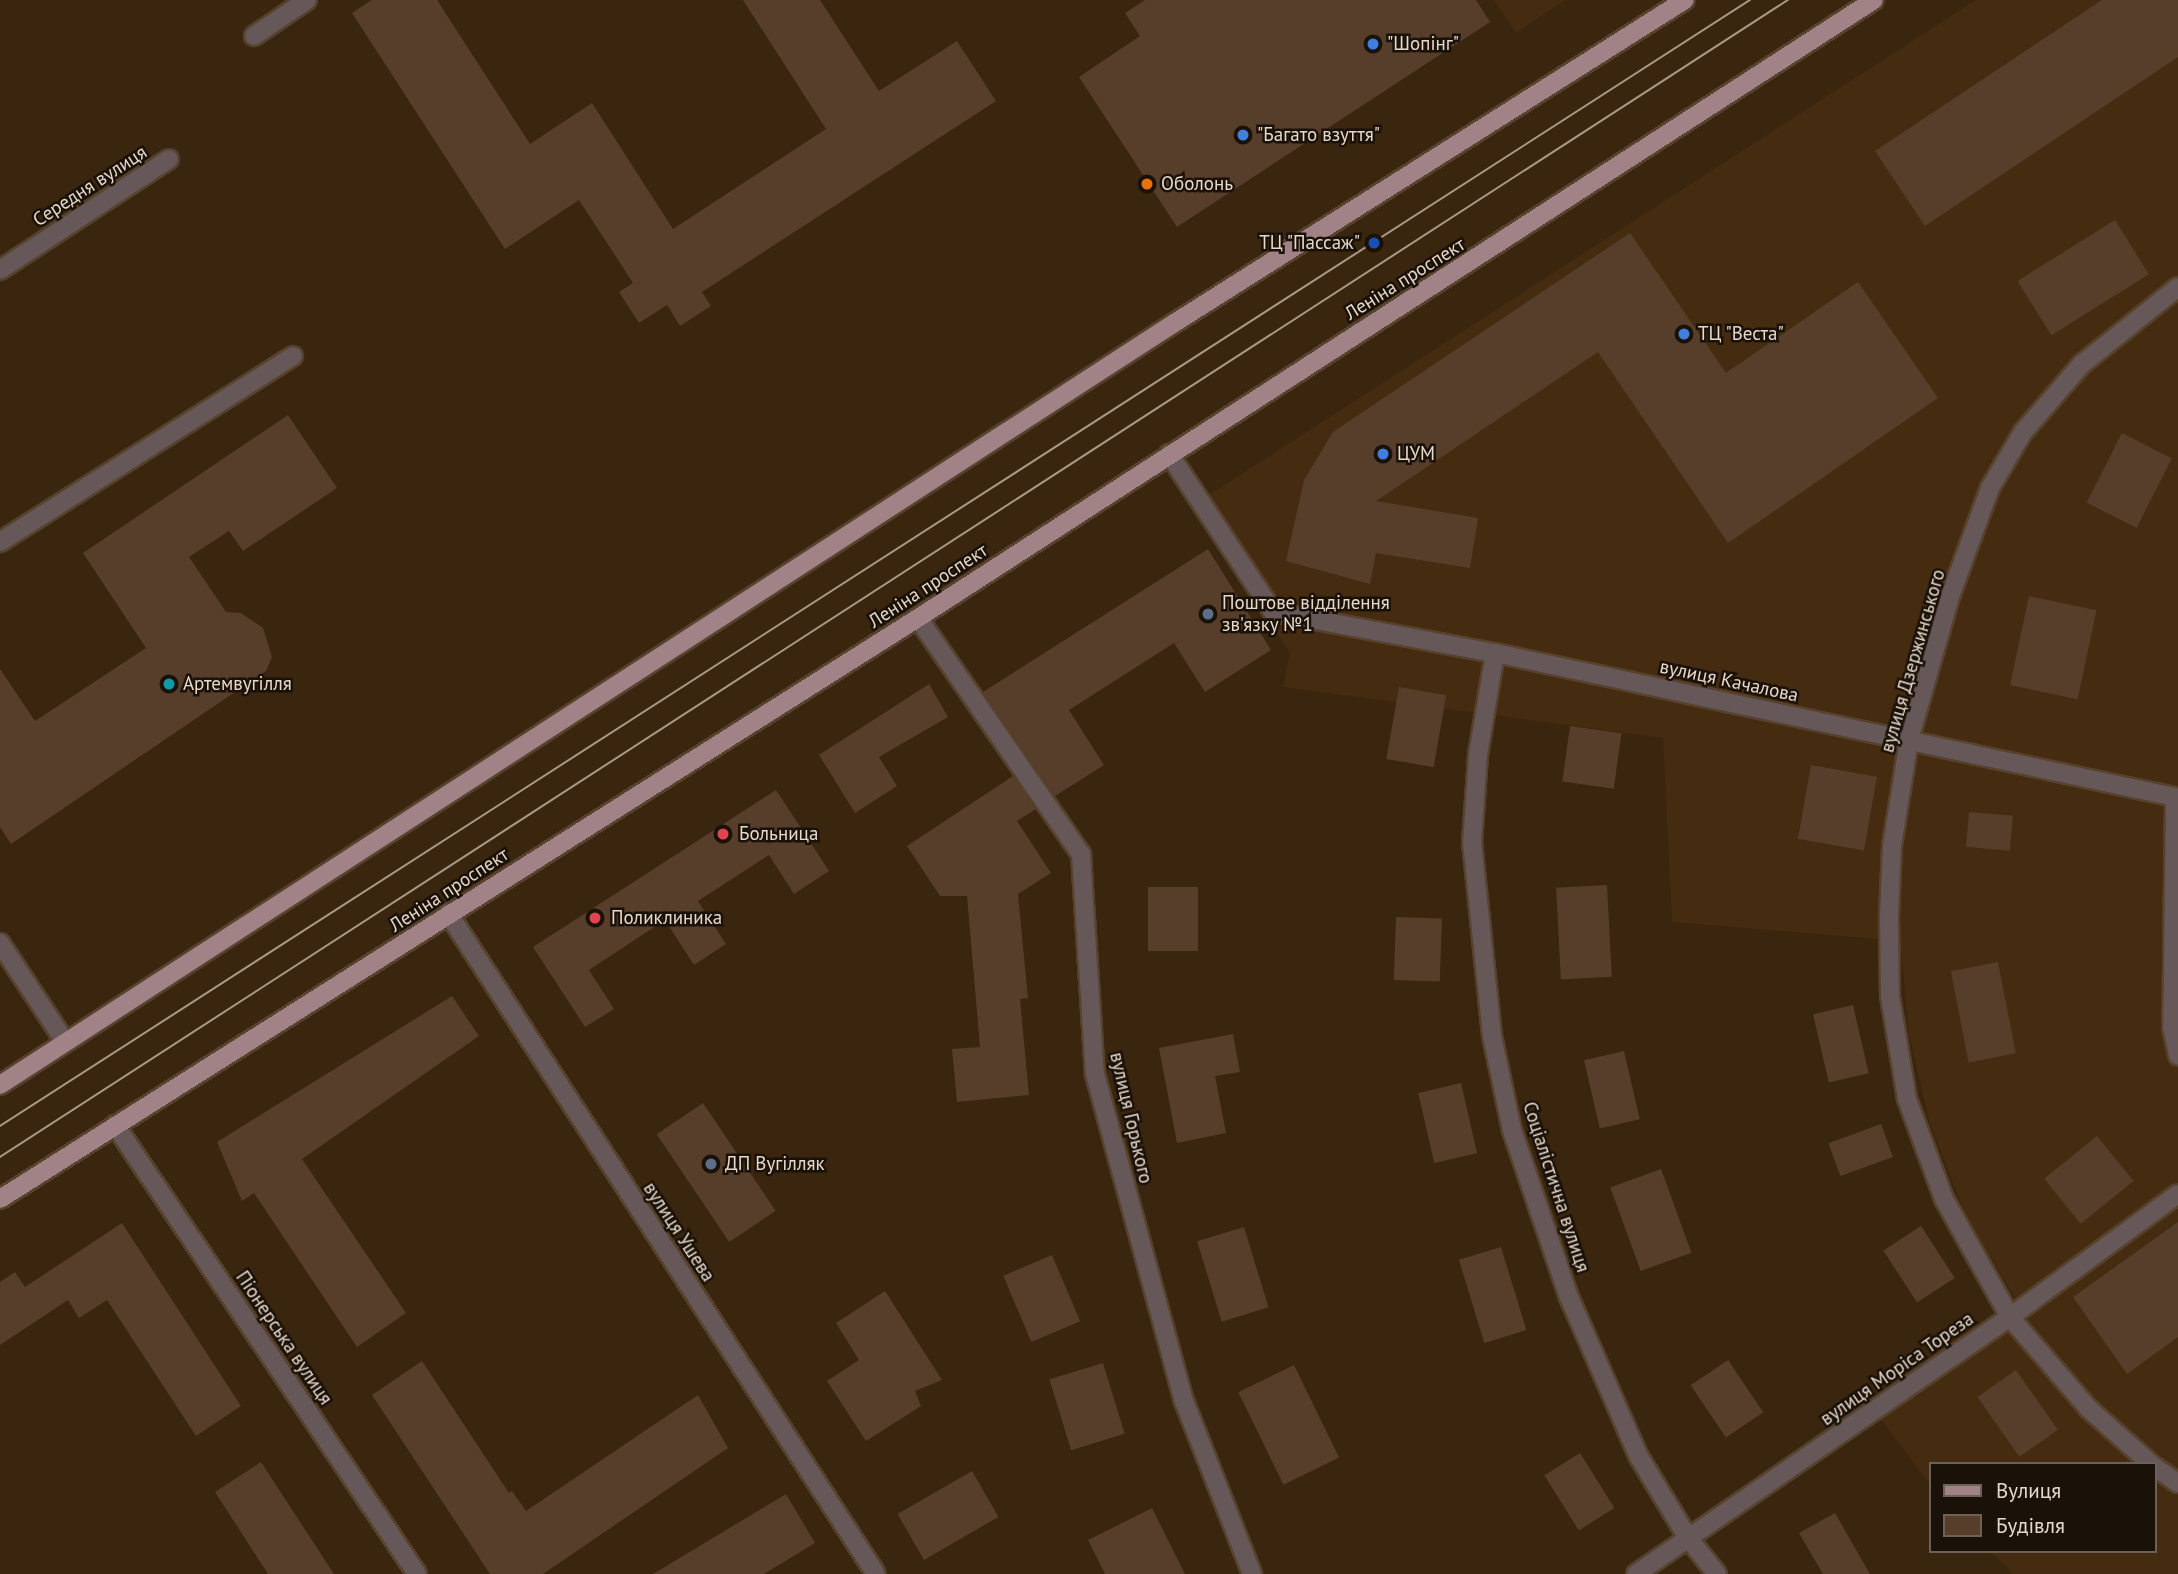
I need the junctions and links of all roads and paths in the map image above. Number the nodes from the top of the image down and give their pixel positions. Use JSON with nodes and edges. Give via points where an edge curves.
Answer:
{"nodes":[{"id":1,"x":307,"y":0,"type":"edge"},
{"id":2,"x":1685,"y":0,"type":"edge"},
{"id":3,"x":1874,"y":0,"type":"edge"},
{"id":4,"x":254,"y":36,"type":"dead end"},
{"id":5,"x":169,"y":159,"type":"dead end"},
{"id":6,"x":0,"y":270,"type":"edge"},
{"id":7,"x":2178,"y":288,"type":"edge"},
{"id":8,"x":293,"y":355,"type":"dead end"},
{"id":9,"x":1170,"y":454,"type":"junction"},
{"id":10,"x":0,"y":542,"type":"edge"},
{"id":11,"x":918,"y":618,"type":"junction"},
{"id":12,"x":1495,"y":653,"type":"junction"},
{"id":13,"x":1909,"y":740,"type":"junction"},
{"id":14,"x":448,"y":913,"type":"junction"},
{"id":15,"x":0,"y":943,"type":"edge"},
{"id":16,"x":64,"y":1040,"type":"junction"},
{"id":17,"x":2178,"y":1055,"type":"edge"},
{"id":18,"x":0,"y":1086,"type":"edge"},
{"id":19,"x":115,"y":1125,"type":"junction"},
{"id":20,"x":2178,"y":1194,"type":"edge"},
{"id":21,"x":0,"y":1199,"type":"edge"},
{"id":22,"x":2010,"y":1317,"type":"junction"},
{"id":23,"x":2150,"y":1462,"type":"edge"},
{"id":24,"x":2157,"y":1468,"type":"edge"},
{"id":25,"x":2178,"y":1483,"type":"edge"},
{"id":26,"x":1688,"y":1538,"type":"junction"},
{"id":27,"x":417,"y":1574,"type":"edge"},
{"id":28,"x":876,"y":1574,"type":"edge"},
{"id":29,"x":1252,"y":1574,"type":"edge"},
{"id":30,"x":1636,"y":1574,"type":"edge"},
{"id":31,"x":1717,"y":1574,"type":"edge"}],
"edges":[{"from":1,"to":4,"type":"street"},
{"from":2,"to":16,"type":"main road","via":[[1176,322],[494,767]]},
{"from":3,"to":9,"type":"main road","name":"Леніна проспект"},
{"from":5,"to":6,"type":"street","name":"Середня вулиця"},
{"from":7,"to":13,"type":"street","name":"вулиця Дзержинського","via":[[2082,364],[2018,441],[1990,488],[1951,594]]},
{"from":8,"to":10,"type":"street"},
{"from":9,"to":11,"type":"main road","name":"Леніна проспект"},
{"from":9,"to":12,"type":"street","name":"вулиця Качалова","via":[[1273,612]]},
{"from":11,"to":14,"type":"main road","name":"Леніна проспект"},
{"from":11,"to":29,"type":"street","name":"вулиця Горького","via":[[1081,854],[1095,1074],[1184,1401]]},
{"from":12,"to":13,"type":"street","name":"вулиця Качалова"},
{"from":12,"to":26,"type":"street","name":"Соціалістична вулиця","via":[[1478,755],[1472,842],[1492,1036],[1509,1116],[1569,1297],[1601,1375],[1639,1457]]},
{"from":13,"to":17,"type":"street","name":"вулиця Качалова","via":[[2175,797],[2172,1027]]},
{"from":13,"to":22,"type":"street","name":"вулиця Дзержинського","via":[[1892,846],[1889,917],[1890,996],[1907,1100],[1944,1199]]},
{"from":14,"to":19,"type":"main road","name":"Леніна проспект"},
{"from":14,"to":28,"type":"street","name":"вулиця Ушева"},
{"from":15,"to":16,"type":"street"},
{"from":16,"to":18,"type":"main road"},
{"from":19,"to":21,"type":"main road","name":"Леніна проспект"},
{"from":19,"to":27,"type":"street","name":"Піонерська вулиця"},
{"from":20,"to":22,"type":"street","name":"вулиця Моріса Тореза"},
{"from":22,"to":23,"type":"street","name":"вулиця Дзержинського","via":[[2090,1409]]},
{"from":22,"to":26,"type":"street","name":"вулиця Моріса Тореза"},
{"from":24,"to":25,"type":"street","name":"вулиця Дзержинського"},
{"from":26,"to":30,"type":"street","name":"вулиця Моріса Тореза"},
{"from":26,"to":31,"type":"street","name":"Соціалістична вулиця"}]}
